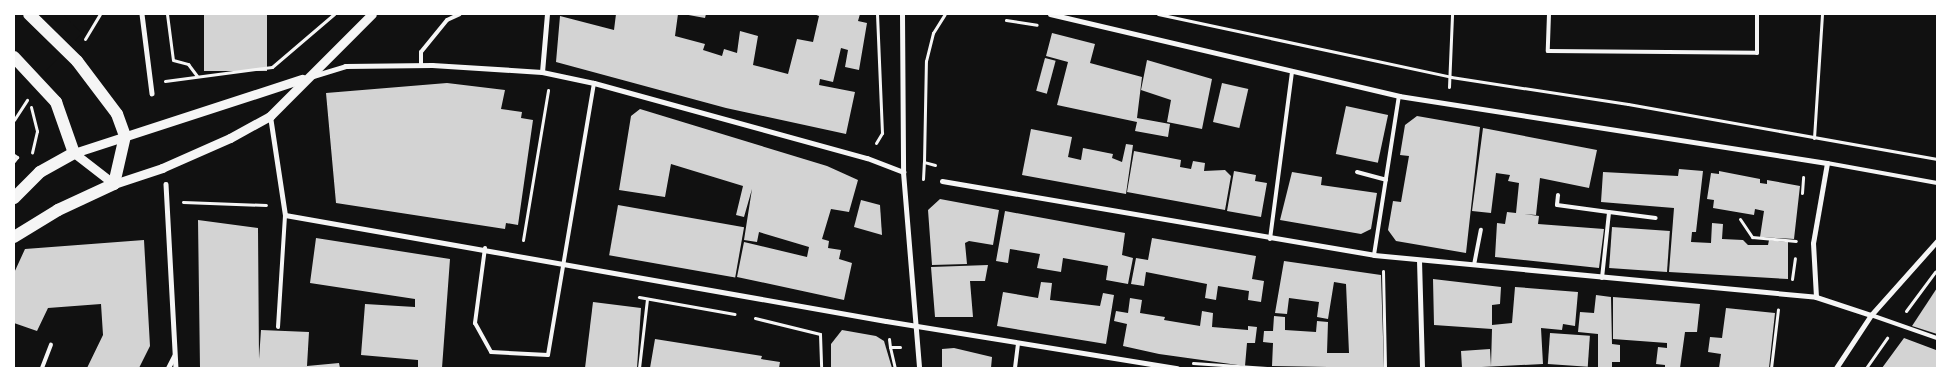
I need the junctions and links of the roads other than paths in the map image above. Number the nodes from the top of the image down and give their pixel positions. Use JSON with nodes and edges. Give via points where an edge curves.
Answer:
{"nodes":[{"id":1,"x":28,"y":14,"type":"edge"},
{"id":2,"x":142,"y":14,"type":"edge"},
{"id":3,"x":372,"y":14,"type":"edge"},
{"id":4,"x":460,"y":14,"type":"edge"},
{"id":5,"x":547,"y":14,"type":"edge"},
{"id":6,"x":897,"y":14,"type":"edge"},
{"id":7,"x":902,"y":14,"type":"edge"},
{"id":8,"x":1050,"y":14,"type":"edge"},
{"id":9,"x":1549,"y":14,"type":"edge"},
{"id":10,"x":1757,"y":14,"type":"edge"},
{"id":11,"x":900,"y":23,"type":"junction"},
{"id":12,"x":14,"y":58,"type":"edge"},
{"id":13,"x":421,"y":66,"type":"junction"},
{"id":14,"x":542,"y":72,"type":"junction"},
{"id":15,"x":1292,"y":72,"type":"junction"},
{"id":16,"x":305,"y":78,"type":"junction"},
{"id":17,"x":594,"y":82,"type":"junction"},
{"id":18,"x":152,"y":94,"type":"road end"},
{"id":19,"x":1399,"y":96,"type":"junction"},
{"id":20,"x":270,"y":116,"type":"junction"},
{"id":21,"x":125,"y":136,"type":"junction"},
{"id":22,"x":74,"y":153,"type":"junction"},
{"id":23,"x":1827,"y":163,"type":"junction"},
{"id":24,"x":902,"y":172,"type":"junction"},
{"id":25,"x":1357,"y":172,"type":"dead end"},
{"id":26,"x":1386,"y":180,"type":"junction"},
{"id":27,"x":942,"y":181,"type":"dead end"},
{"id":28,"x":1937,"y":182,"type":"edge"},
{"id":29,"x":114,"y":184,"type":"junction"},
{"id":30,"x":166,"y":184,"type":"dead end"},
{"id":31,"x":1558,"y":194,"type":"dead end"},
{"id":32,"x":14,"y":198,"type":"edge"},
{"id":33,"x":1609,"y":212,"type":"junction"},
{"id":34,"x":285,"y":215,"type":"junction"},
{"id":35,"x":1656,"y":218,"type":"dead end"},
{"id":36,"x":1481,"y":230,"type":"dead end"},
{"id":37,"x":14,"y":238,"type":"edge"},
{"id":38,"x":1270,"y":239,"type":"junction"},
{"id":39,"x":1937,"y":241,"type":"edge"},
{"id":40,"x":485,"y":248,"type":"junction"},
{"id":41,"x":1374,"y":255,"type":"junction"},
{"id":42,"x":1419,"y":260,"type":"junction"},
{"id":43,"x":564,"y":262,"type":"junction"},
{"id":44,"x":1474,"y":265,"type":"junction"},
{"id":45,"x":1602,"y":278,"type":"junction"},
{"id":46,"x":1816,"y":297,"type":"junction"},
{"id":47,"x":1871,"y":315,"type":"junction"},
{"id":48,"x":914,"y":325,"type":"junction"},
{"id":49,"x":278,"y":327,"type":"dead end"},
{"id":50,"x":1937,"y":338,"type":"edge"},
{"id":51,"x":1018,"y":344,"type":"junction"},
{"id":52,"x":51,"y":345,"type":"dead end"},
{"id":53,"x":175,"y":355,"type":"junction"},
{"id":54,"x":42,"y":368,"type":"edge"},
{"id":55,"x":168,"y":368,"type":"edge"},
{"id":56,"x":176,"y":368,"type":"edge"},
{"id":57,"x":919,"y":368,"type":"edge"},
{"id":58,"x":1015,"y":368,"type":"edge"},
{"id":59,"x":1177,"y":368,"type":"edge"},
{"id":60,"x":1422,"y":368,"type":"edge"},
{"id":61,"x":1836,"y":368,"type":"edge"}],
"edges":[{"from":1,"to":21,"type":"main road","via":[[77,61],[117,114]]},
{"from":2,"to":18,"type":"street"},
{"from":3,"to":16,"type":"street"},
{"from":4,"to":13,"type":"lane","via":[[447,20],[421,52]]},
{"from":5,"to":14,"type":"street"},
{"from":6,"to":11,"type":"street"},
{"from":7,"to":11,"type":"street"},
{"from":8,"to":15,"type":"street"},
{"from":9,"to":10,"type":"lane","via":[[1548,51],[1757,53]]},
{"from":11,"to":24,"type":"street"},
{"from":12,"to":22,"type":"main road","via":[[48,91],[62,114]]},
{"from":13,"to":14,"type":"street"},
{"from":13,"to":16,"type":"street","via":[[345,66]]},
{"from":14,"to":17,"type":"street"},
{"from":15,"to":19,"type":"street"},
{"from":15,"to":38,"type":"lane"},
{"from":16,"to":20,"type":"street"},
{"from":16,"to":21,"type":"street","via":[[200,115]]},
{"from":17,"to":24,"type":"street","via":[[867,158]]},
{"from":17,"to":43,"type":"lane"},
{"from":19,"to":23,"type":"street"},
{"from":19,"to":26,"type":"lane"},
{"from":20,"to":29,"type":"street","via":[[162,168]]},
{"from":20,"to":34,"type":"street"},
{"from":21,"to":22,"type":"street"},
{"from":21,"to":29,"type":"main road"},
{"from":22,"to":29,"type":"street"},
{"from":22,"to":32,"type":"main road","via":[[40,172]]},
{"from":23,"to":28,"type":"lane"},
{"from":23,"to":46,"type":"street","via":[[1813,243]]},
{"from":24,"to":48,"type":"street"},
{"from":25,"to":26,"type":"lane"},
{"from":26,"to":41,"type":"lane"},
{"from":27,"to":38,"type":"street"},
{"from":29,"to":37,"type":"main road","via":[[58,210]]},
{"from":30,"to":53,"type":"street"},
{"from":31,"to":33,"type":"lane","via":[[1557,205]]},
{"from":33,"to":35,"type":"lane"},
{"from":33,"to":45,"type":"lane"},
{"from":34,"to":40,"type":"street"},
{"from":34,"to":49,"type":"lane"},
{"from":36,"to":44,"type":"lane"},
{"from":38,"to":41,"type":"street"},
{"from":39,"to":47,"type":"street"},
{"from":40,"to":43,"type":"street"},
{"from":40,"to":43,"type":"lane","via":[[474,323],[491,352],[548,355]]},
{"from":41,"to":42,"type":"street"},
{"from":42,"to":44,"type":"street"},
{"from":42,"to":60,"type":"street"},
{"from":43,"to":48,"type":"street"},
{"from":44,"to":45,"type":"street"},
{"from":45,"to":46,"type":"street"},
{"from":46,"to":47,"type":"street"},
{"from":47,"to":50,"type":"lane"},
{"from":47,"to":61,"type":"street"},
{"from":48,"to":51,"type":"street"},
{"from":48,"to":57,"type":"street"},
{"from":51,"to":58,"type":"lane"},
{"from":51,"to":59,"type":"street"},
{"from":52,"to":54,"type":"lane"},
{"from":53,"to":55,"type":"street"},
{"from":53,"to":56,"type":"street"}]}
